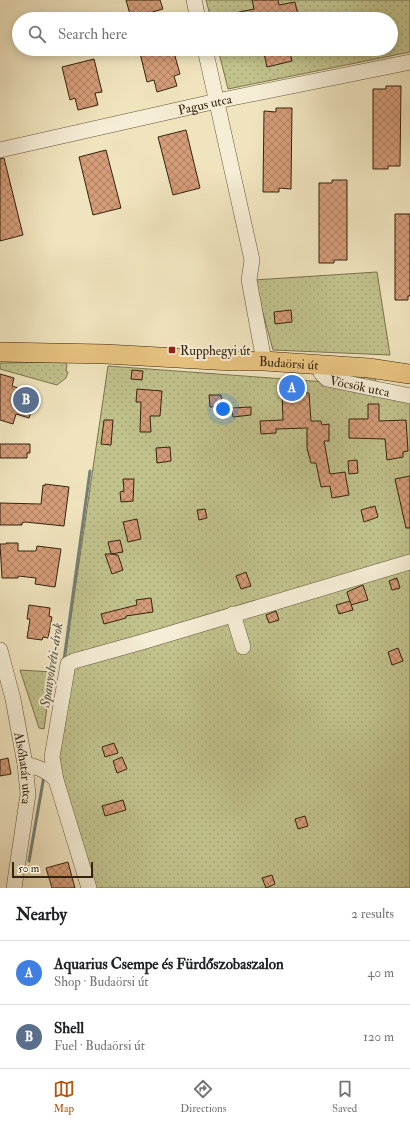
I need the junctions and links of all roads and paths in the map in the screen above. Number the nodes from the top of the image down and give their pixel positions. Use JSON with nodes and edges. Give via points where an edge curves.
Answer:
{"nodes":[{"id":1,"x":194,"y":0,"type":"edge"},
{"id":2,"x":197,"y":12,"type":"edge"},
{"id":3,"x":207,"y":56,"type":"edge"},
{"id":4,"x":410,"y":62,"type":"edge"},
{"id":5,"x":217,"y":101,"type":"junction"},
{"id":6,"x":0,"y":150,"type":"edge"},
{"id":7,"x":0,"y":352,"type":"edge"},
{"id":8,"x":264,"y":361,"type":"junction"},
{"id":9,"x":321,"y":364,"type":"junction"},
{"id":10,"x":410,"y":374,"type":"edge"},
{"id":11,"x":410,"y":396,"type":"edge"},
{"id":12,"x":410,"y":562,"type":"edge"},
{"id":13,"x":233,"y":614,"type":"junction"},
{"id":14,"x":243,"y":647,"type":"dead end"},
{"id":15,"x":0,"y":650,"type":"edge"},
{"id":16,"x":7,"y":700,"type":"edge"},
{"id":17,"x":25,"y":764,"type":"junction"},
{"id":18,"x":49,"y":775,"type":"junction"},
{"id":19,"x":14,"y":888,"type":"edge"},
{"id":20,"x":89,"y":888,"type":"edge"}],
"edges":[{"from":1,"to":2,"type":"street"},
{"from":3,"to":5,"type":"street"},
{"from":4,"to":5,"type":"street","name":"Pagus utca"},
{"from":5,"to":6,"type":"street","name":"Pagus utca"},
{"from":5,"to":8,"type":"street","via":[[252,260],[249,280]]},
{"from":7,"to":8,"type":"main road","name":"Budaörsi út"},
{"from":8,"to":9,"type":"main road","name":"Budaörsi út"},
{"from":9,"to":10,"type":"main road","name":"Budaörsi út"},
{"from":9,"to":11,"type":"street","name":"Vöcsök utca","via":[[321,373],[327,379]]},
{"from":12,"to":13,"type":"street"},
{"from":13,"to":14,"type":"street"},
{"from":13,"to":18,"type":"street","via":[[68,664]]},
{"from":15,"to":16,"type":"street","name":"Alsóhatár utca"},
{"from":16,"to":17,"type":"street","name":"Alsóhatár utca"},
{"from":17,"to":18,"type":"street"},
{"from":17,"to":19,"type":"street","name":"Alsóhatár utca","via":[[28,794]]},
{"from":18,"to":20,"type":"street"}]}
